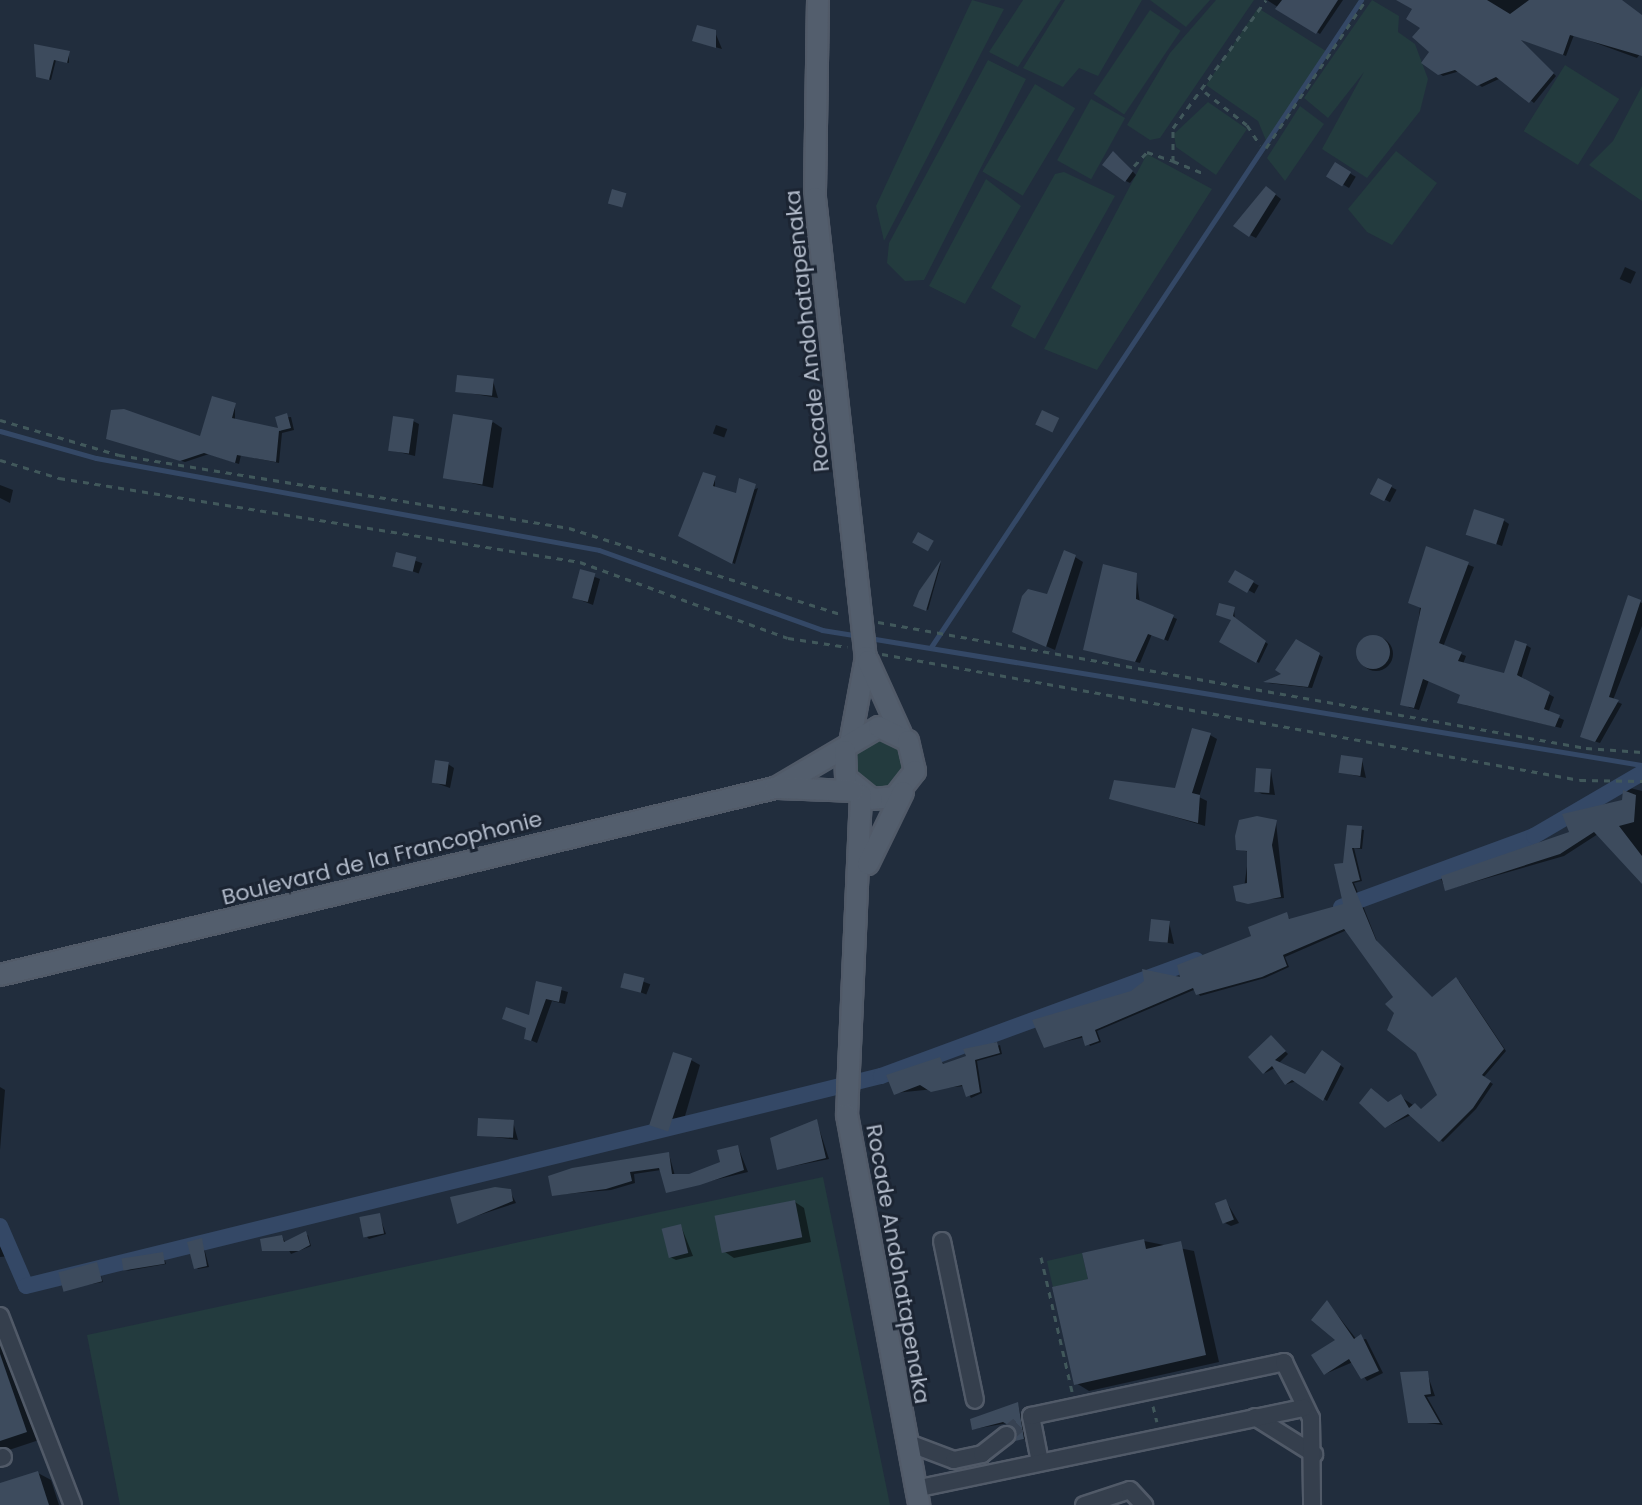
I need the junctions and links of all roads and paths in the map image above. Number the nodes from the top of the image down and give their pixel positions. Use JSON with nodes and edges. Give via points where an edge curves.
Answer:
{"nodes":[{"id":1,"x":818,"y":0,"type":"edge"},
{"id":2,"x":1266,"y":0,"type":"edge"},
{"id":3,"x":1366,"y":0,"type":"edge"},
{"id":4,"x":1205,"y":92,"type":"junction"},
{"id":5,"x":1260,"y":145,"type":"dead end"},
{"id":6,"x":1266,"y":148,"type":"dead end"},
{"id":7,"x":1173,"y":161,"type":"junction"},
{"id":8,"x":1134,"y":166,"type":"dead end"},
{"id":9,"x":1206,"y":174,"type":"dead end"},
{"id":10,"x":0,"y":420,"type":"edge"},
{"id":11,"x":0,"y":460,"type":"edge"},
{"id":12,"x":863,"y":623,"type":"junction"},
{"id":13,"x":866,"y":652,"type":"junction"},
{"id":14,"x":901,"y":734,"type":"junction"},
{"id":15,"x":847,"y":747,"type":"junction"},
{"id":16,"x":1642,"y":752,"type":"edge"},
{"id":17,"x":1642,"y":781,"type":"edge"},
{"id":18,"x":775,"y":788,"type":"junction"},
{"id":19,"x":905,"y":790,"type":"junction"},
{"id":20,"x":857,"y":793,"type":"junction"},
{"id":21,"x":861,"y":886,"type":"junction"},
{"id":22,"x":0,"y":975,"type":"edge"},
{"id":23,"x":942,"y":1241,"type":"dead end"},
{"id":24,"x":1041,"y":1257,"type":"dead end"},
{"id":25,"x":0,"y":1316,"type":"edge"},
{"id":26,"x":1148,"y":1391,"type":"junction"},
{"id":27,"x":975,"y":1400,"type":"dead end"},
{"id":28,"x":1075,"y":1406,"type":"junction"},
{"id":29,"x":1304,"y":1408,"type":"junction"},
{"id":30,"x":1254,"y":1416,"type":"junction"},
{"id":31,"x":1006,"y":1435,"type":"tunnel mouth"},
{"id":32,"x":1161,"y":1436,"type":"junction"},
{"id":33,"x":906,"y":1442,"type":"junction"},
{"id":34,"x":1314,"y":1454,"type":"junction"},
{"id":35,"x":1040,"y":1462,"type":"junction"},
{"id":36,"x":917,"y":1497,"type":"edge"},
{"id":37,"x":73,"y":1505,"type":"edge"},
{"id":38,"x":1084,"y":1505,"type":"edge"},
{"id":39,"x":1144,"y":1505,"type":"edge"},
{"id":40,"x":1312,"y":1505,"type":"edge"}],
"edges":[{"from":1,"to":12,"type":"main road","name":"Rocade Andohatapenaka","via":[[815,198]]},
{"from":2,"to":4,"type":"path","via":[[1202,82]]},
{"from":3,"to":6,"type":"path"},
{"from":4,"to":5,"type":"path","via":[[1247,125]]},
{"from":4,"to":7,"type":"path","via":[[1173,128]]},
{"from":7,"to":8,"type":"path","via":[[1147,152]]},
{"from":7,"to":9,"type":"path"},
{"from":10,"to":12,"type":"path","via":[[119,455],[569,528]]},
{"from":11,"to":13,"type":"path","via":[[59,478],[580,562],[788,638]]},
{"from":12,"to":13,"type":"main road","name":"Rocade Andohatapenaka"},
{"from":12,"to":16,"type":"path"},
{"from":13,"to":14,"type":"main road"},
{"from":13,"to":15,"type":"main road"},
{"from":13,"to":17,"type":"path","via":[[1580,780]]},
{"from":14,"to":15,"type":"main road","via":[[868,729]]},
{"from":14,"to":19,"type":"main road","via":[[916,761]]},
{"from":15,"to":18,"type":"main road"},
{"from":15,"to":20,"type":"main road"},
{"from":18,"to":20,"type":"main road"},
{"from":18,"to":22,"type":"main road","name":"Boulevard de la Francophonie"},
{"from":19,"to":20,"type":"main road","via":[[883,800]]},
{"from":19,"to":21,"type":"main road","via":[[888,812]]},
{"from":20,"to":21,"type":"main road"},
{"from":21,"to":33,"type":"main road","name":"Rocade Andohatapenaka","via":[[846,1036],[847,1115]]},
{"from":23,"to":27,"type":"lane"},
{"from":24,"to":28,"type":"path"},
{"from":25,"to":37,"type":"lane"},
{"from":26,"to":28,"type":"lane"},
{"from":26,"to":29,"type":"lane","via":[[1284,1362]]},
{"from":26,"to":32,"type":"path"},
{"from":28,"to":35,"type":"lane","via":[[1026,1419]]},
{"from":29,"to":30,"type":"lane"},
{"from":29,"to":34,"type":"lane"},
{"from":30,"to":32,"type":"lane"},
{"from":30,"to":34,"type":"lane"},
{"from":31,"to":33,"type":"lane","via":[[982,1454],[954,1460]]},
{"from":32,"to":35,"type":"lane"},
{"from":33,"to":36,"type":"main road","name":"Rocade Andohatapenaka"},
{"from":34,"to":40,"type":"lane"},
{"from":35,"to":36,"type":"lane"},
{"from":38,"to":39,"type":"lane","via":[[1130,1490]]}]}
